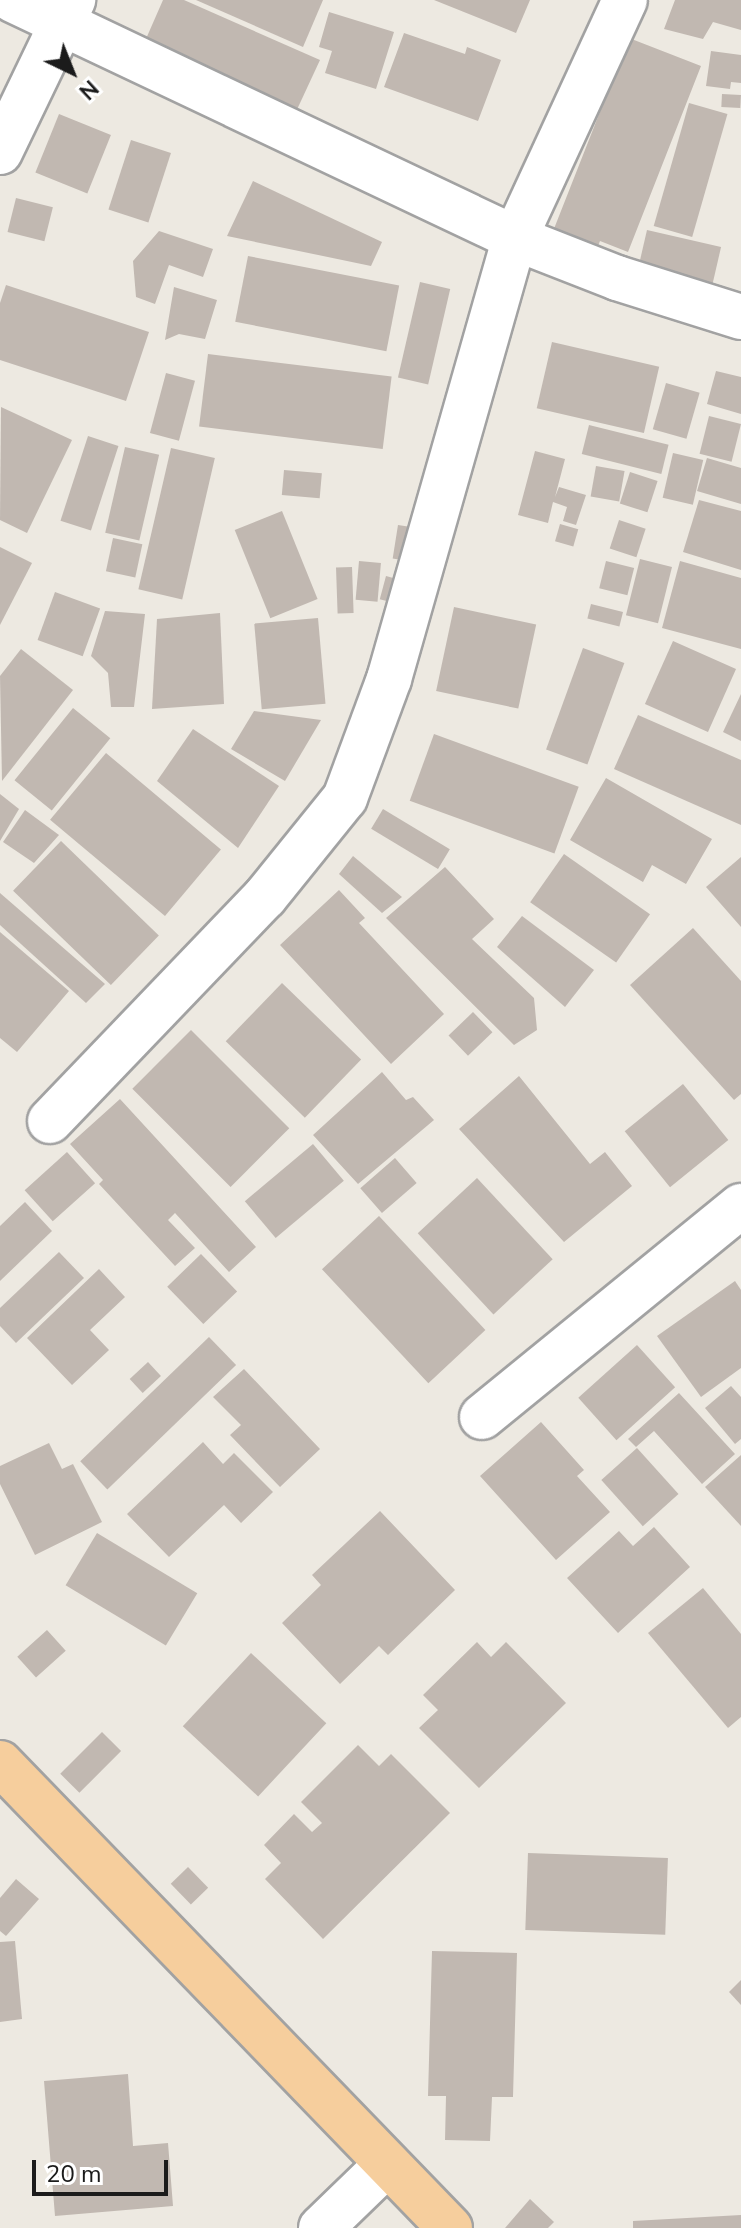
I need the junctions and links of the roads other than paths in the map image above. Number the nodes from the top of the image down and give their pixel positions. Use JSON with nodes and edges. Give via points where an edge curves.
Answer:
{"nodes":[{"id":1,"x":13,"y":0,"type":"edge"},
{"id":2,"x":625,"y":0,"type":"edge"},
{"id":3,"x":67,"y":13,"type":"edge"},
{"id":4,"x":0,"y":152,"type":"edge"},
{"id":5,"x":515,"y":238,"type":"junction"},
{"id":6,"x":741,"y":317,"type":"edge"},
{"id":7,"x":50,"y":1121,"type":"dead end"},
{"id":8,"x":741,"y":1206,"type":"edge"},
{"id":9,"x":482,"y":1417,"type":"dead end"},
{"id":10,"x":0,"y":1763,"type":"edge"},
{"id":11,"x":387,"y":2164,"type":"junction"},
{"id":12,"x":321,"y":2228,"type":"edge"},
{"id":13,"x":450,"y":2228,"type":"edge"}],
"edges":[{"from":1,"to":3,"type":"street"},
{"from":2,"to":5,"type":"street"},
{"from":3,"to":4,"type":"street"},
{"from":3,"to":5,"type":"street"},
{"from":5,"to":6,"type":"street","via":[[617,278]]},
{"from":5,"to":7,"type":"street","via":[[389,679],[345,798],[265,897]]},
{"from":8,"to":9,"type":"street"},
{"from":10,"to":11,"type":"main road"},
{"from":11,"to":12,"type":"street"},
{"from":11,"to":13,"type":"main road"}]}
